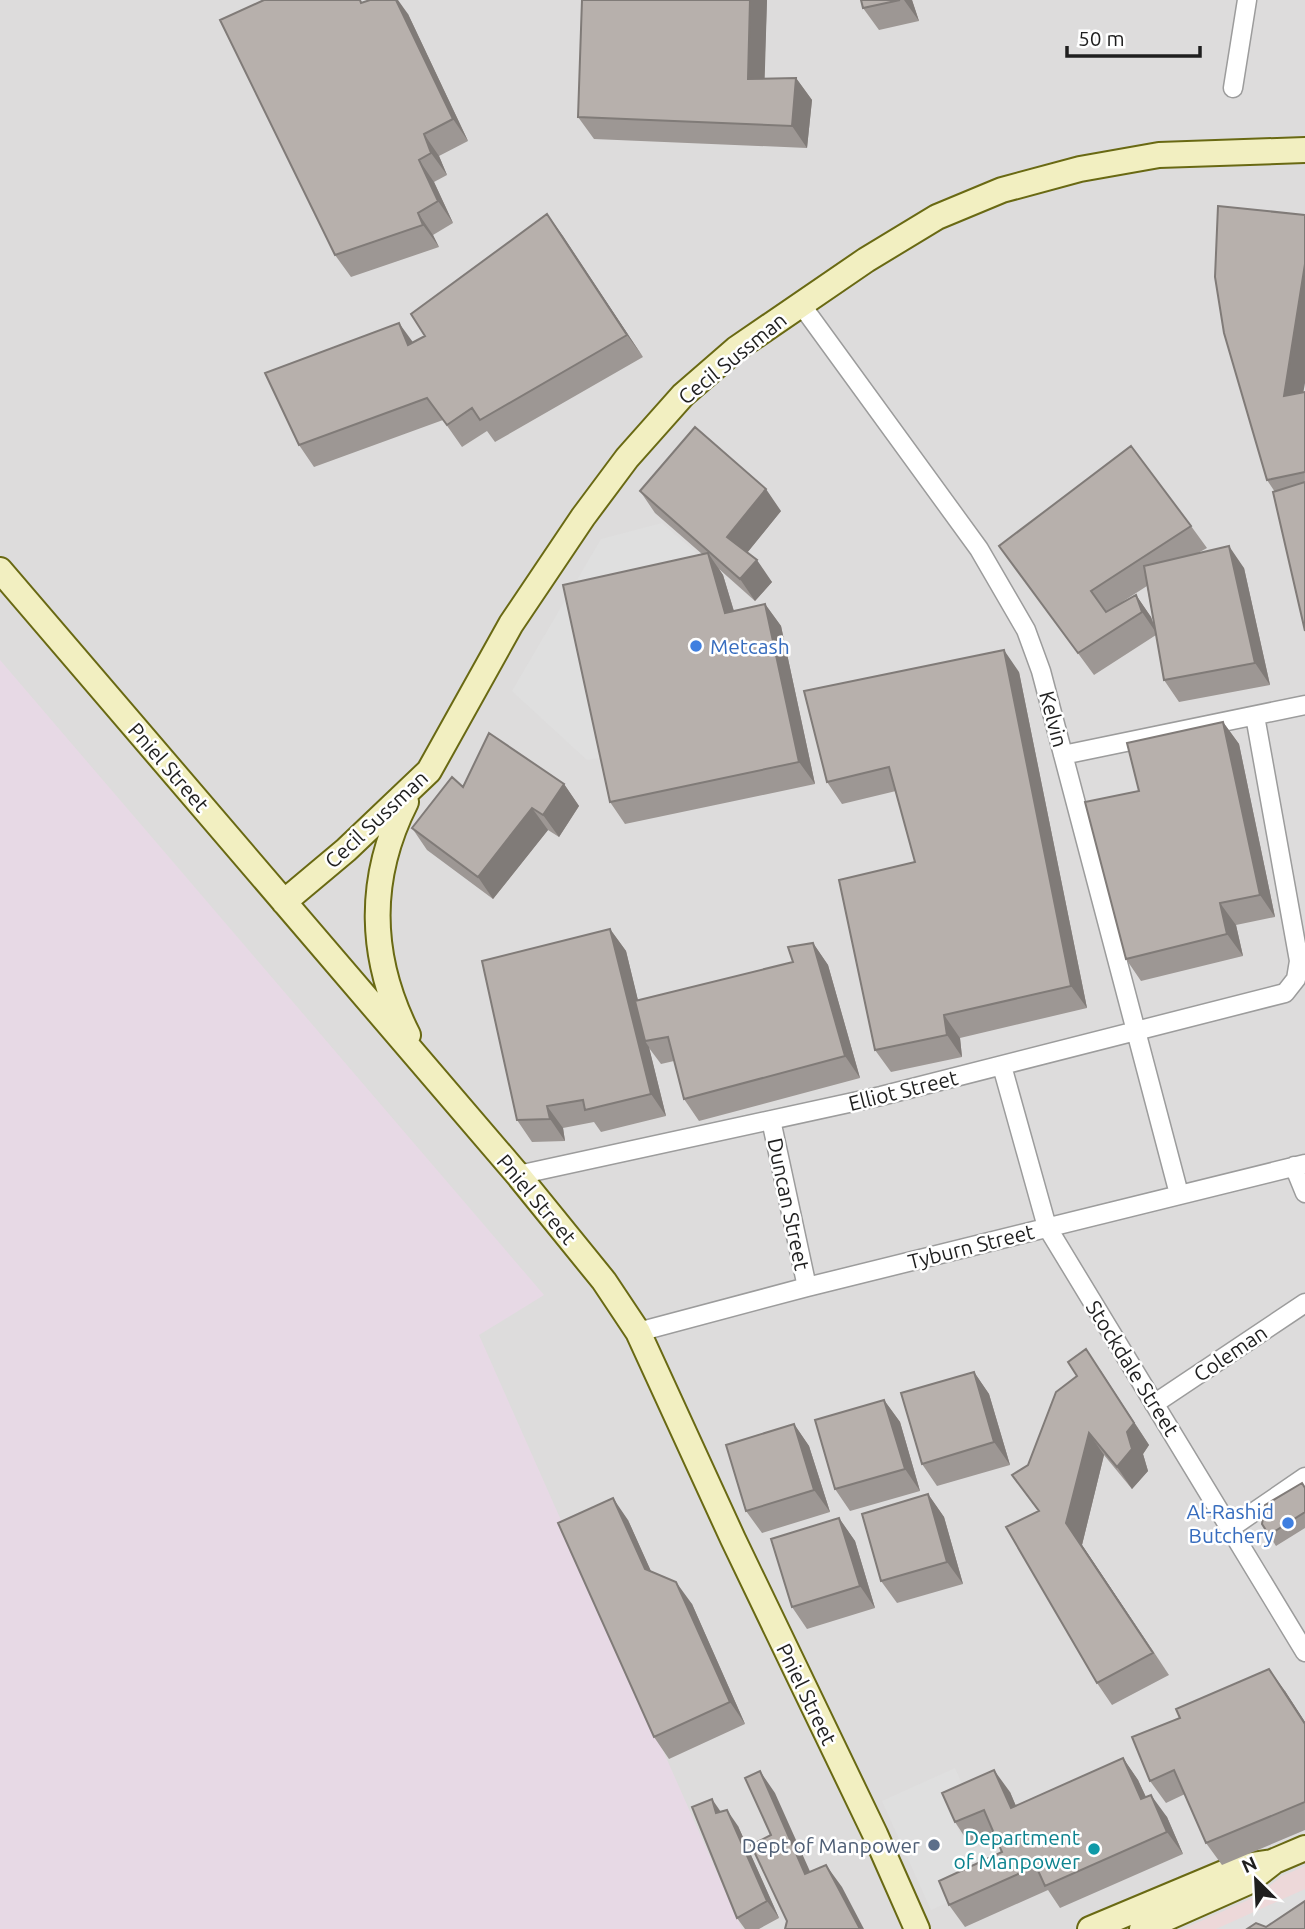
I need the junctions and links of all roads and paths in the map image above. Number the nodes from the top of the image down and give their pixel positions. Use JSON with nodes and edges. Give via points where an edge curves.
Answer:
{"nodes":[{"id":1,"x":1247,"y":0,"type":"edge"},
{"id":2,"x":1233,"y":89,"type":"dead end"},
{"id":3,"x":1305,"y":150,"type":"edge"},
{"id":4,"x":800,"y":303,"type":"junction"},
{"id":5,"x":0,"y":570,"type":"edge"},
{"id":6,"x":1305,"y":705,"type":"edge"},
{"id":7,"x":1255,"y":716,"type":"junction"},
{"id":8,"x":1063,"y":755,"type":"junction"},
{"id":9,"x":429,"y":771,"type":"junction"},
{"id":10,"x":284,"y":902,"type":"junction"},
{"id":11,"x":1136,"y":1030,"type":"junction"},
{"id":12,"x":1002,"y":1066,"type":"junction"},
{"id":13,"x":456,"y":1104,"type":"junction"},
{"id":14,"x":771,"y":1120,"type":"junction"},
{"id":15,"x":1299,"y":1165,"type":"edge"},
{"id":16,"x":518,"y":1175,"type":"junction"},
{"id":17,"x":1305,"y":1193,"type":"edge"},
{"id":18,"x":1179,"y":1194,"type":"junction"},
{"id":19,"x":1047,"y":1227,"type":"junction"},
{"id":20,"x":807,"y":1287,"type":"junction"},
{"id":21,"x":1305,"y":1303,"type":"edge"},
{"id":22,"x":638,"y":1332,"type":"junction"},
{"id":23,"x":1154,"y":1404,"type":"junction"},
{"id":24,"x":1305,"y":1477,"type":"edge"},
{"id":25,"x":1232,"y":1527,"type":"junction"},
{"id":26,"x":1305,"y":1652,"type":"edge"},
{"id":27,"x":1305,"y":1848,"type":"edge"},
{"id":28,"x":1272,"y":1862,"type":"junction"},
{"id":29,"x":917,"y":1929,"type":"edge"},
{"id":30,"x":1090,"y":1929,"type":"edge"},
{"id":31,"x":1142,"y":1929,"type":"edge"}],
"edges":[{"from":1,"to":2,"type":"street"},
{"from":3,"to":4,"type":"main road","name":"Cecil Sussman","via":[[1158,155],[1002,190],[937,217]]},
{"from":4,"to":8,"type":"street","name":"Kelvin","via":[[979,550],[1013,607],[1041,671]]},
{"from":4,"to":9,"type":"main road","name":"Cecil Sussman","via":[[683,395],[627,458],[511,624]]},
{"from":5,"to":10,"type":"main road","name":"Pniel Street"},
{"from":6,"to":7,"type":"street"},
{"from":7,"to":8,"type":"street"},
{"from":7,"to":11,"type":"street","name":"Elliot Street","via":[[1300,961],[1296,979],[1285,993]]},
{"from":8,"to":11,"type":"street","name":"Kelvin"},
{"from":9,"to":10,"type":"main road","name":"Cecil Sussman"},
{"from":9,"to":13,"type":"main road","via":[[406,801],[389,835],[377,907],[379,943],[397,1014]]},
{"from":10,"to":13,"type":"main road","name":"Pniel Street"},
{"from":11,"to":12,"type":"street","name":"Elliot Street"},
{"from":11,"to":18,"type":"street","name":"Kelvin"},
{"from":12,"to":14,"type":"street","name":"Elliot Street"},
{"from":12,"to":19,"type":"street","name":"Stockdale Street"},
{"from":13,"to":16,"type":"main road","name":"Pniel Street"},
{"from":14,"to":16,"type":"street","name":"Elliot Street"},
{"from":14,"to":20,"type":"street","name":"Duncan Street"},
{"from":15,"to":17,"type":"street"},
{"from":15,"to":18,"type":"street","name":"Tyburn Street"},
{"from":16,"to":22,"type":"main road","name":"Pniel Street","via":[[616,1297]]},
{"from":18,"to":19,"type":"street","name":"Tyburn Street"},
{"from":19,"to":20,"type":"street","name":"Tyburn Street"},
{"from":19,"to":23,"type":"street","name":"Stockdale Street"},
{"from":20,"to":22,"type":"street","name":"Tyburn Street"},
{"from":21,"to":23,"type":"street","name":"Coleman"},
{"from":22,"to":29,"type":"main road","name":"Pniel Street"},
{"from":23,"to":25,"type":"street","name":"Stockdale Street"},
{"from":24,"to":25,"type":"street"},
{"from":25,"to":26,"type":"street","name":"Stockdale Street"},
{"from":27,"to":28,"type":"main road"},
{"from":28,"to":30,"type":"main road","via":[[1238,1867]]},
{"from":28,"to":31,"type":"main road","via":[[1246,1883]]}]}
